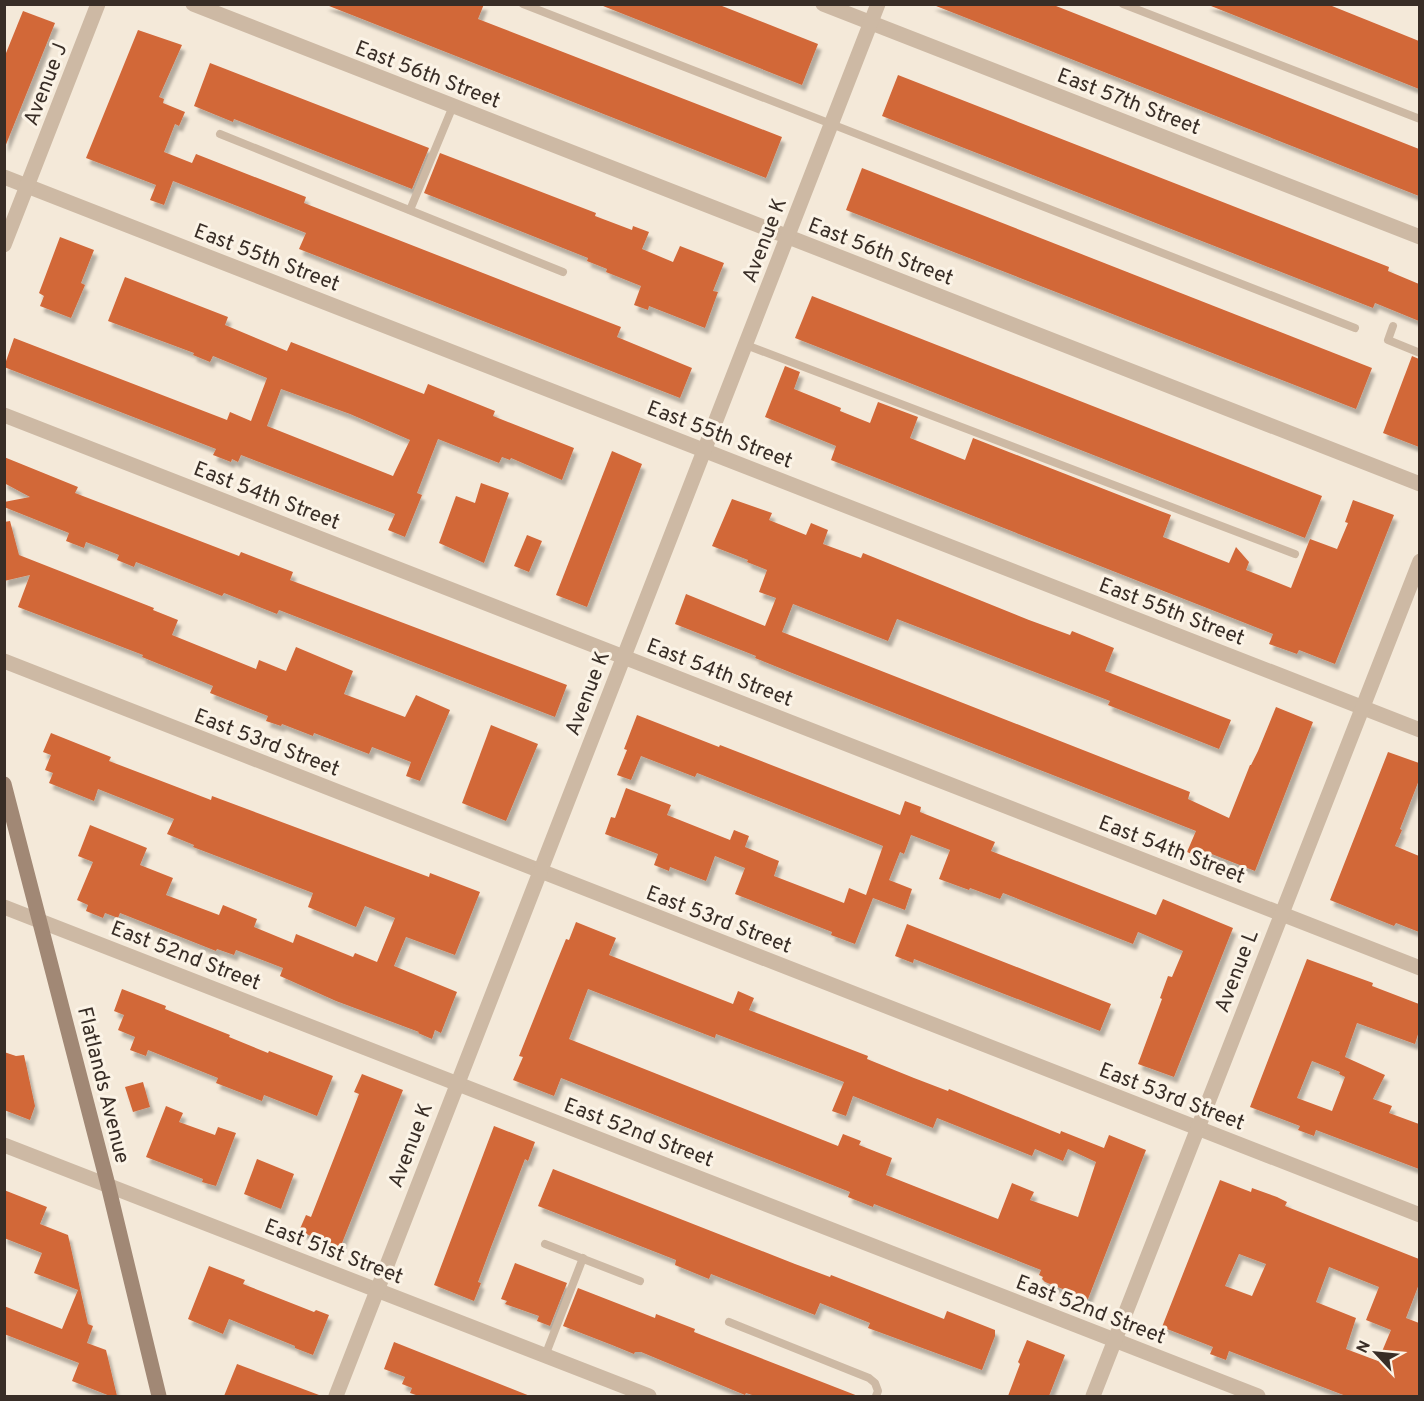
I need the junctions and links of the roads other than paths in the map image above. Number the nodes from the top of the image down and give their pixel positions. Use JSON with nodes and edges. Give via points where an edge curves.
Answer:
{"nodes":[{"id":1,"x":98,"y":4,"type":"edge"},
{"id":2,"x":193,"y":4,"type":"edge"},
{"id":3,"x":523,"y":4,"type":"edge"},
{"id":4,"x":823,"y":4,"type":"edge"},
{"id":5,"x":878,"y":4,"type":"edge"},
{"id":6,"x":1123,"y":4,"type":"edge"},
{"id":7,"x":871,"y":23,"type":"junction"},
{"id":8,"x":453,"y":106,"type":"junction"},
{"id":9,"x":1419,"y":120,"type":"edge"},
{"id":10,"x":831,"y":125,"type":"junction"},
{"id":11,"x":220,"y":134,"type":"dead end"},
{"id":12,"x":4,"y":177,"type":"edge"},
{"id":13,"x":27,"y":186,"type":"junction"},
{"id":14,"x":410,"y":210,"type":"junction"},
{"id":15,"x":788,"y":237,"type":"junction"},
{"id":16,"x":1419,"y":237,"type":"edge"},
{"id":17,"x":4,"y":245,"type":"edge"},
{"id":18,"x":563,"y":272,"type":"dead end"},
{"id":19,"x":1393,"y":326,"type":"dead end"},
{"id":20,"x":1355,"y":328,"type":"dead end"},
{"id":21,"x":746,"y":345,"type":"junction"},
{"id":22,"x":1419,"y":353,"type":"edge"},
{"id":23,"x":4,"y":415,"type":"edge"},
{"id":24,"x":704,"y":451,"type":"junction"},
{"id":25,"x":1419,"y":484,"type":"edge"},
{"id":26,"x":1295,"y":554,"type":"dead end"},
{"id":27,"x":1419,"y":561,"type":"edge"},
{"id":28,"x":624,"y":657,"type":"junction"},
{"id":29,"x":4,"y":661,"type":"edge"},
{"id":30,"x":1362,"y":708,"type":"junction"},
{"id":31,"x":1419,"y":730,"type":"edge"},
{"id":32,"x":4,"y":784,"type":"edge"},
{"id":33,"x":541,"y":871,"type":"junction"},
{"id":34,"x":4,"y":907,"type":"edge"},
{"id":35,"x":1281,"y":914,"type":"junction"},
{"id":36,"x":40,"y":920,"type":"junction"},
{"id":37,"x":1419,"y":968,"type":"edge"},
{"id":38,"x":457,"y":1084,"type":"junction"},
{"id":39,"x":1197,"y":1128,"type":"junction"},
{"id":40,"x":4,"y":1145,"type":"edge"},
{"id":41,"x":108,"y":1185,"type":"junction"},
{"id":42,"x":1419,"y":1215,"type":"edge"},
{"id":43,"x":545,"y":1244,"type":"dead end"},
{"id":44,"x":583,"y":1258,"type":"junction"},
{"id":45,"x":640,"y":1281,"type":"dead end"},
{"id":46,"x":376,"y":1290,"type":"junction"},
{"id":47,"x":729,"y":1322,"type":"dead end"},
{"id":48,"x":1115,"y":1341,"type":"junction"},
{"id":49,"x":545,"y":1356,"type":"junction"},
{"id":50,"x":159,"y":1396,"type":"edge"},
{"id":51,"x":336,"y":1396,"type":"edge"},
{"id":52,"x":649,"y":1396,"type":"edge"},
{"id":53,"x":876,"y":1396,"type":"edge"},
{"id":54,"x":1093,"y":1396,"type":"edge"},
{"id":55,"x":1258,"y":1396,"type":"edge"}],
"edges":[{"from":1,"to":13,"type":"street","name":"Avenue J"},
{"from":2,"to":8,"type":"street","name":"East 56th Street"},
{"from":3,"to":10,"type":"lane"},
{"from":4,"to":7,"type":"street","name":"East 57th Street"},
{"from":5,"to":7,"type":"street","name":"Avenue K"},
{"from":6,"to":9,"type":"lane"},
{"from":7,"to":10,"type":"street","name":"Avenue K"},
{"from":7,"to":16,"type":"street","name":"East 57th Street"},
{"from":8,"to":14,"type":"lane"},
{"from":8,"to":15,"type":"street","name":"East 56th Street"},
{"from":10,"to":15,"type":"street","name":"Avenue K"},
{"from":10,"to":20,"type":"lane"},
{"from":11,"to":14,"type":"lane"},
{"from":12,"to":13,"type":"street","name":"East 55th Street"},
{"from":13,"to":17,"type":"street","name":"Avenue J"},
{"from":13,"to":24,"type":"street","name":"East 55th Street"},
{"from":14,"to":18,"type":"lane"},
{"from":15,"to":21,"type":"street","name":"Avenue K"},
{"from":15,"to":25,"type":"street","name":"East 56th Street"},
{"from":19,"to":22,"type":"lane","via":[[1388,340]]},
{"from":21,"to":24,"type":"street","name":"Avenue K"},
{"from":21,"to":26,"type":"lane"},
{"from":23,"to":28,"type":"street","name":"East 54th Street"},
{"from":24,"to":28,"type":"street","name":"Avenue K"},
{"from":24,"to":30,"type":"street","name":"East 55th Street"},
{"from":27,"to":30,"type":"street","name":"Avenue L"},
{"from":28,"to":33,"type":"street","name":"Avenue K"},
{"from":28,"to":35,"type":"street","name":"East 54th Street"},
{"from":29,"to":33,"type":"street","name":"East 53rd Street"},
{"from":30,"to":31,"type":"street","name":"East 55th Street"},
{"from":30,"to":35,"type":"street","name":"Avenue L"},
{"from":32,"to":36,"type":"main road","name":"Flatlands Avenue"},
{"from":33,"to":38,"type":"street","name":"Avenue K"},
{"from":33,"to":39,"type":"street","name":"East 53rd Street"},
{"from":34,"to":36,"type":"street","name":"East 52nd Street"},
{"from":35,"to":37,"type":"street","name":"East 54th Street"},
{"from":35,"to":39,"type":"street","name":"Avenue L"},
{"from":36,"to":38,"type":"street","name":"East 52nd Street"},
{"from":36,"to":41,"type":"main road","name":"Flatlands Avenue"},
{"from":38,"to":46,"type":"street","name":"Avenue K"},
{"from":38,"to":48,"type":"street","name":"East 52nd Street"},
{"from":39,"to":42,"type":"street","name":"East 53rd Street"},
{"from":39,"to":48,"type":"street","name":"Avenue L"},
{"from":40,"to":41,"type":"street","name":"East 51st Street"},
{"from":41,"to":46,"type":"street","name":"East 51st Street"},
{"from":41,"to":50,"type":"main road","name":"Flatlands Avenue"},
{"from":43,"to":44,"type":"lane"},
{"from":44,"to":45,"type":"lane"},
{"from":44,"to":49,"type":"lane"},
{"from":46,"to":49,"type":"street","name":"East 51st Street"},
{"from":46,"to":51,"type":"street","name":"Avenue K"},
{"from":47,"to":53,"type":"lane","via":[[869,1378],[875,1383]]},
{"from":48,"to":54,"type":"street","name":"Avenue L"},
{"from":48,"to":55,"type":"street","name":"East 52nd Street"},
{"from":49,"to":52,"type":"street","name":"East 51st Street"}]}
